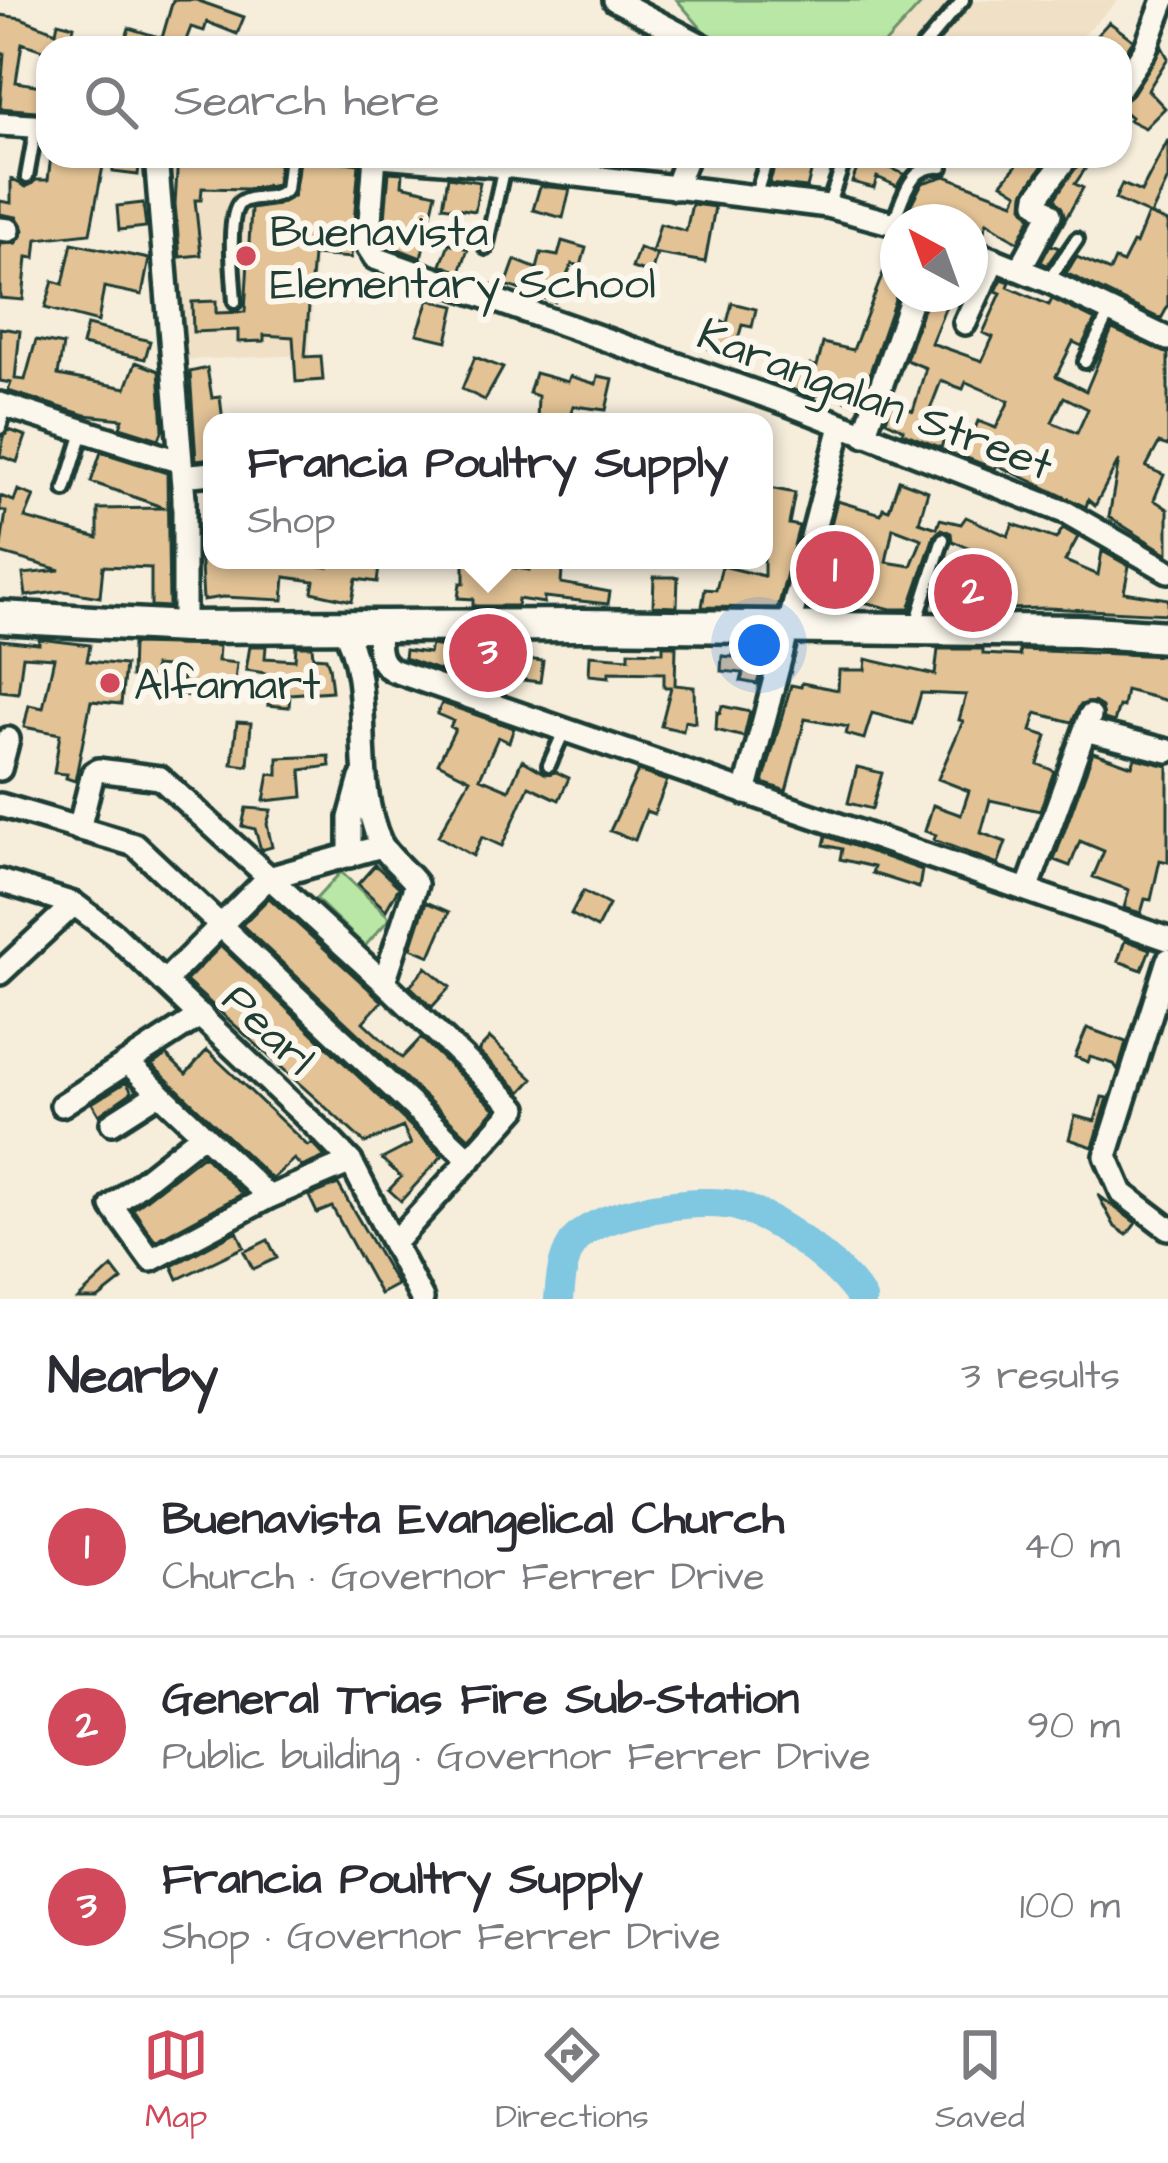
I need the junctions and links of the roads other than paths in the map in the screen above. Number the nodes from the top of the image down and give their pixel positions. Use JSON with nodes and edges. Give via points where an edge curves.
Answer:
{"nodes":[{"id":1,"x":615,"y":0,"type":"edge"},
{"id":2,"x":963,"y":0,"type":"edge"},
{"id":3,"x":1163,"y":0,"type":"edge"},
{"id":4,"x":646,"y":6,"type":"edge"},
{"id":5,"x":690,"y":36,"type":"edge"},
{"id":6,"x":932,"y":36,"type":"edge"},
{"id":7,"x":1132,"y":69,"type":"edge"},
{"id":8,"x":0,"y":124,"type":"edge"},
{"id":9,"x":36,"y":127,"type":"edge"},
{"id":10,"x":36,"y":146,"type":"edge"},
{"id":11,"x":157,"y":168,"type":"edge"},
{"id":12,"x":289,"y":168,"type":"edge"},
{"id":13,"x":377,"y":168,"type":"edge"},
{"id":14,"x":505,"y":168,"type":"edge"},
{"id":15,"x":521,"y":168,"type":"edge"},
{"id":16,"x":683,"y":168,"type":"edge"},
{"id":17,"x":764,"y":168,"type":"edge"},
{"id":18,"x":842,"y":168,"type":"edge"},
{"id":19,"x":922,"y":168,"type":"edge"},
{"id":20,"x":1059,"y":168,"type":"edge"},
{"id":21,"x":26,"y":177,"type":"dead end"},
{"id":22,"x":676,"y":188,"type":"junction"},
{"id":23,"x":755,"y":197,"type":"junction"},
{"id":24,"x":903,"y":204,"type":"edge"},
{"id":25,"x":828,"y":206,"type":"junction"},
{"id":26,"x":880,"y":220,"type":"edge"},
{"id":27,"x":1077,"y":239,"type":"dead end"},
{"id":28,"x":486,"y":248,"type":"dead end"},
{"id":29,"x":988,"y":257,"type":"edge"},
{"id":30,"x":994,"y":259,"type":"junction"},
{"id":31,"x":1020,"y":269,"type":"junction"},
{"id":32,"x":1048,"y":281,"type":"junction"},
{"id":33,"x":235,"y":302,"type":"dead end"},
{"id":34,"x":1111,"y":311,"type":"junction"},
{"id":35,"x":907,"y":312,"type":"edge"},
{"id":36,"x":965,"y":323,"type":"dead end"},
{"id":37,"x":1167,"y":337,"type":"edge"},
{"id":38,"x":1084,"y":362,"type":"dead end"},
{"id":39,"x":3,"y":405,"type":"edge"},
{"id":40,"x":841,"y":426,"type":"junction"},
{"id":41,"x":0,"y":428,"type":"edge"},
{"id":42,"x":84,"y":429,"type":"junction"},
{"id":43,"x":864,"y":435,"type":"junction"},
{"id":44,"x":181,"y":469,"type":"junction"},
{"id":45,"x":203,"y":472,"type":"edge"},
{"id":46,"x":65,"y":490,"type":"dead end"},
{"id":47,"x":944,"y":539,"type":"dead end"},
{"id":48,"x":1168,"y":571,"type":"edge"},
{"id":49,"x":0,"y":617,"type":"edge"},
{"id":50,"x":341,"y":625,"type":"junction"},
{"id":51,"x":378,"y":625,"type":"junction"},
{"id":52,"x":184,"y":626,"type":"junction"},
{"id":53,"x":786,"y":629,"type":"junction"},
{"id":54,"x":914,"y":630,"type":"junction"},
{"id":55,"x":1168,"y":638,"type":"edge"},
{"id":56,"x":565,"y":729,"type":"junction"},
{"id":57,"x":8,"y":739,"type":"dead end"},
{"id":58,"x":1168,"y":751,"type":"edge"},
{"id":59,"x":549,"y":765,"type":"dead end"},
{"id":60,"x":0,"y":770,"type":"edge"},
{"id":61,"x":363,"y":772,"type":"junction"},
{"id":62,"x":745,"y":793,"type":"junction"},
{"id":63,"x":0,"y":805,"type":"edge"},
{"id":64,"x":79,"y":829,"type":"junction"},
{"id":65,"x":382,"y":846,"type":"junction"},
{"id":66,"x":350,"y":856,"type":"junction"},
{"id":67,"x":268,"y":878,"type":"junction"},
{"id":68,"x":0,"y":881,"type":"edge"},
{"id":69,"x":1027,"y":890,"type":"junction"},
{"id":70,"x":74,"y":904,"type":"junction"},
{"id":71,"x":218,"y":923,"type":"junction"},
{"id":72,"x":1168,"y":939,"type":"edge"},
{"id":73,"x":1168,"y":960,"type":"edge"},
{"id":74,"x":0,"y":973,"type":"edge"},
{"id":75,"x":164,"y":982,"type":"junction"},
{"id":76,"x":384,"y":982,"type":"junction"},
{"id":77,"x":201,"y":1015,"type":"junction"},
{"id":78,"x":129,"y":1064,"type":"junction"},
{"id":79,"x":159,"y":1093,"type":"junction"},
{"id":80,"x":62,"y":1105,"type":"dead end"},
{"id":81,"x":112,"y":1123,"type":"dead end"},
{"id":82,"x":203,"y":1134,"type":"junction"},
{"id":83,"x":470,"y":1160,"type":"junction"},
{"id":84,"x":351,"y":1162,"type":"junction"},
{"id":85,"x":269,"y":1197,"type":"junction"},
{"id":86,"x":1168,"y":1228,"type":"edge"},
{"id":87,"x":395,"y":1242,"type":"junction"},
{"id":88,"x":422,"y":1299,"type":"edge"}],
"edges":[{"from":1,"to":4,"type":"street"},
{"from":2,"to":6,"type":"lane"},
{"from":3,"to":7,"type":"street"},
{"from":4,"to":5,"type":"street"},
{"from":8,"to":9,"type":"street"},
{"from":10,"to":21,"type":"lane"},
{"from":11,"to":44,"type":"street"},
{"from":12,"to":33,"type":"lane","via":[[286,190],[237,206]]},
{"from":13,"to":40,"type":"street","name":"Karangalan Street","via":[[368,247],[375,259]]},
{"from":14,"to":28,"type":"lane"},
{"from":15,"to":22,"type":"street"},
{"from":16,"to":22,"type":"street"},
{"from":17,"to":23,"type":"lane"},
{"from":18,"to":25,"type":"lane"},
{"from":19,"to":24,"type":"lane"},
{"from":20,"to":31,"type":"street","via":[[1036,198],[1050,214]]},
{"from":22,"to":23,"type":"street"},
{"from":23,"to":25,"type":"street"},
{"from":25,"to":26,"type":"street"},
{"from":27,"to":32,"type":"lane"},
{"from":29,"to":30,"type":"street"},
{"from":30,"to":31,"type":"street"},
{"from":30,"to":36,"type":"street"},
{"from":31,"to":32,"type":"street"},
{"from":32,"to":34,"type":"street"},
{"from":34,"to":37,"type":"street"},
{"from":34,"to":38,"type":"lane"},
{"from":35,"to":43,"type":"street"},
{"from":39,"to":41,"type":"lane"},
{"from":39,"to":42,"type":"street"},
{"from":40,"to":43,"type":"street","name":"Karangalan Street"},
{"from":40,"to":53,"type":"street"},
{"from":42,"to":44,"type":"street"},
{"from":42,"to":46,"type":"lane"},
{"from":43,"to":48,"type":"street","name":"Karangalan Street","via":[[1067,513]]},
{"from":44,"to":45,"type":"street"},
{"from":44,"to":52,"type":"street"},
{"from":47,"to":54,"type":"lane"},
{"from":49,"to":52,"type":"main road"},
{"from":50,"to":51,"type":"main road"},
{"from":50,"to":52,"type":"main road"},
{"from":50,"to":61,"type":"street","via":[[356,656]]},
{"from":51,"to":53,"type":"main road"},
{"from":51,"to":56,"type":"street","via":[[383,665]]},
{"from":53,"to":54,"type":"main road"},
{"from":53,"to":62,"type":"street"},
{"from":54,"to":55,"type":"main road"},
{"from":56,"to":59,"type":"lane"},
{"from":56,"to":62,"type":"street"},
{"from":57,"to":60,"type":"street"},
{"from":58,"to":69,"type":"street","via":[[1088,723]]},
{"from":61,"to":65,"type":"street"},
{"from":61,"to":66,"type":"street"},
{"from":62,"to":69,"type":"street"},
{"from":63,"to":64,"type":"street"},
{"from":64,"to":67,"type":"street","via":[[93,773],[160,778]]},
{"from":64,"to":71,"type":"street","via":[[135,845]]},
{"from":65,"to":66,"type":"street"},
{"from":65,"to":76,"type":"street","via":[[416,884]]},
{"from":66,"to":67,"type":"street"},
{"from":67,"to":71,"type":"street"},
{"from":67,"to":76,"type":"street"},
{"from":68,"to":70,"type":"street","name":"Pearl"},
{"from":69,"to":72,"type":"street"},
{"from":70,"to":74,"type":"street"},
{"from":70,"to":75,"type":"street","name":"Pearl"},
{"from":71,"to":75,"type":"street"},
{"from":71,"to":83,"type":"street"},
{"from":73,"to":86,"type":"street","via":[[1106,1156],[1122,1193]]},
{"from":75,"to":77,"type":"street","name":"Pearl"},
{"from":76,"to":83,"type":"street","via":[[516,1108]]},
{"from":77,"to":78,"type":"street"},
{"from":77,"to":84,"type":"street","name":"Pearl"},
{"from":78,"to":79,"type":"street"},
{"from":78,"to":80,"type":"street"},
{"from":79,"to":81,"type":"street"},
{"from":79,"to":82,"type":"street"},
{"from":82,"to":85,"type":"street"},
{"from":82,"to":85,"type":"street","via":[[112,1206],[151,1260]]},
{"from":83,"to":87,"type":"street"},
{"from":84,"to":85,"type":"street"},
{"from":84,"to":87,"type":"street","name":"Pearl"},
{"from":87,"to":88,"type":"street","name":"Pearl"}]}
